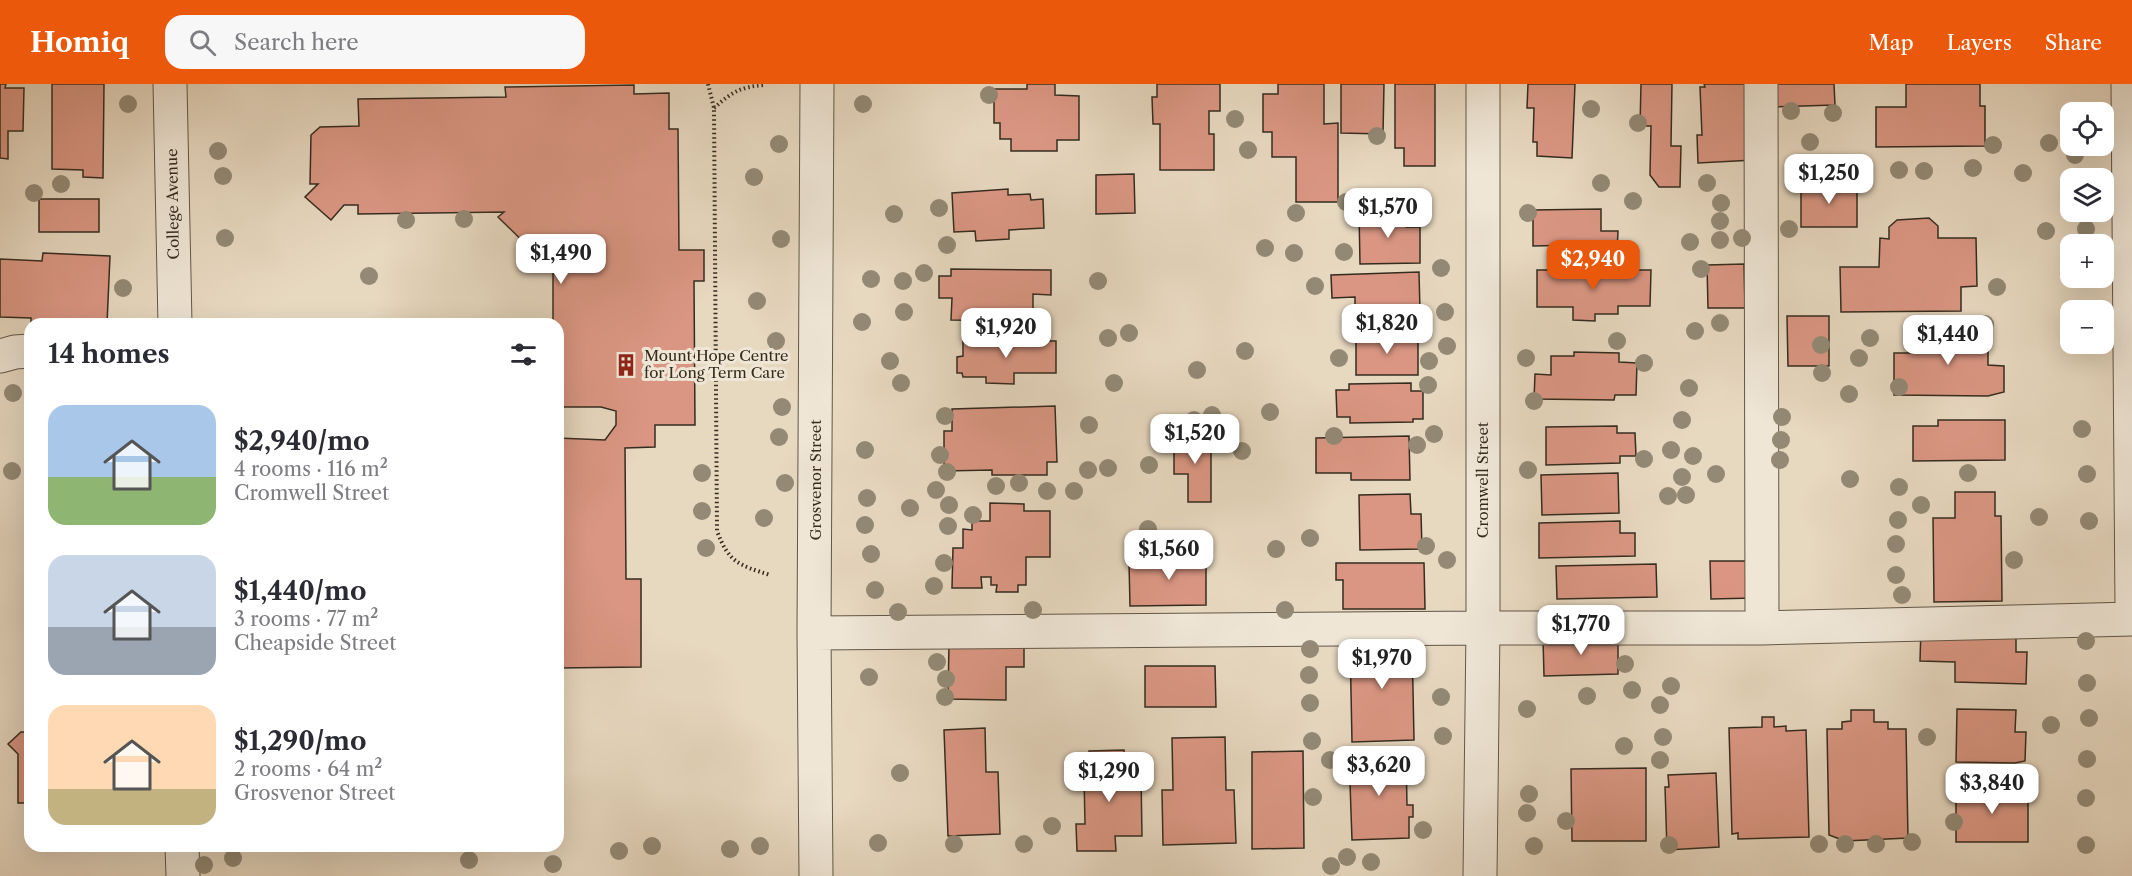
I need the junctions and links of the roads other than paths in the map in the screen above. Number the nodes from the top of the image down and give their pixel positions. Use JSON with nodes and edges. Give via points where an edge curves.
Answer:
{"nodes":[{"id":1,"x":170,"y":84,"type":"edge"},
{"id":2,"x":817,"y":84,"type":"edge"},
{"id":3,"x":1483,"y":84,"type":"edge"},
{"id":4,"x":1761,"y":84,"type":"edge"},
{"id":5,"x":2128,"y":84,"type":"edge"},
{"id":6,"x":175,"y":318,"type":"edge"},
{"id":7,"x":24,"y":351,"type":"edge"},
{"id":8,"x":0,"y":356,"type":"edge"},
{"id":9,"x":2132,"y":609,"type":"edge"},
{"id":10,"x":2132,"y":619,"type":"edge"},
{"id":11,"x":1483,"y":628,"type":"junction"},
{"id":12,"x":1762,"y":628,"type":"junction"},
{"id":13,"x":814,"y":633,"type":"junction"},
{"id":14,"x":182,"y":852,"type":"edge"},
{"id":15,"x":183,"y":876,"type":"edge"},
{"id":16,"x":816,"y":876,"type":"edge"},
{"id":17,"x":1480,"y":876,"type":"edge"}],
"edges":[{"from":1,"to":6,"type":"street","name":"College Avenue"},
{"from":2,"to":13,"type":"street","name":"Grosvenor Street"},
{"from":3,"to":11,"type":"street","name":"Cromwell Street"},
{"from":4,"to":12,"type":"street"},
{"from":5,"to":9,"type":"street"},
{"from":7,"to":8,"type":"street"},
{"from":10,"to":12,"type":"street"},
{"from":11,"to":12,"type":"street"},
{"from":11,"to":13,"type":"street"},
{"from":11,"to":17,"type":"street","name":"Cromwell Street"},
{"from":13,"to":16,"type":"street","name":"Grosvenor Street"},
{"from":14,"to":15,"type":"street"}]}
